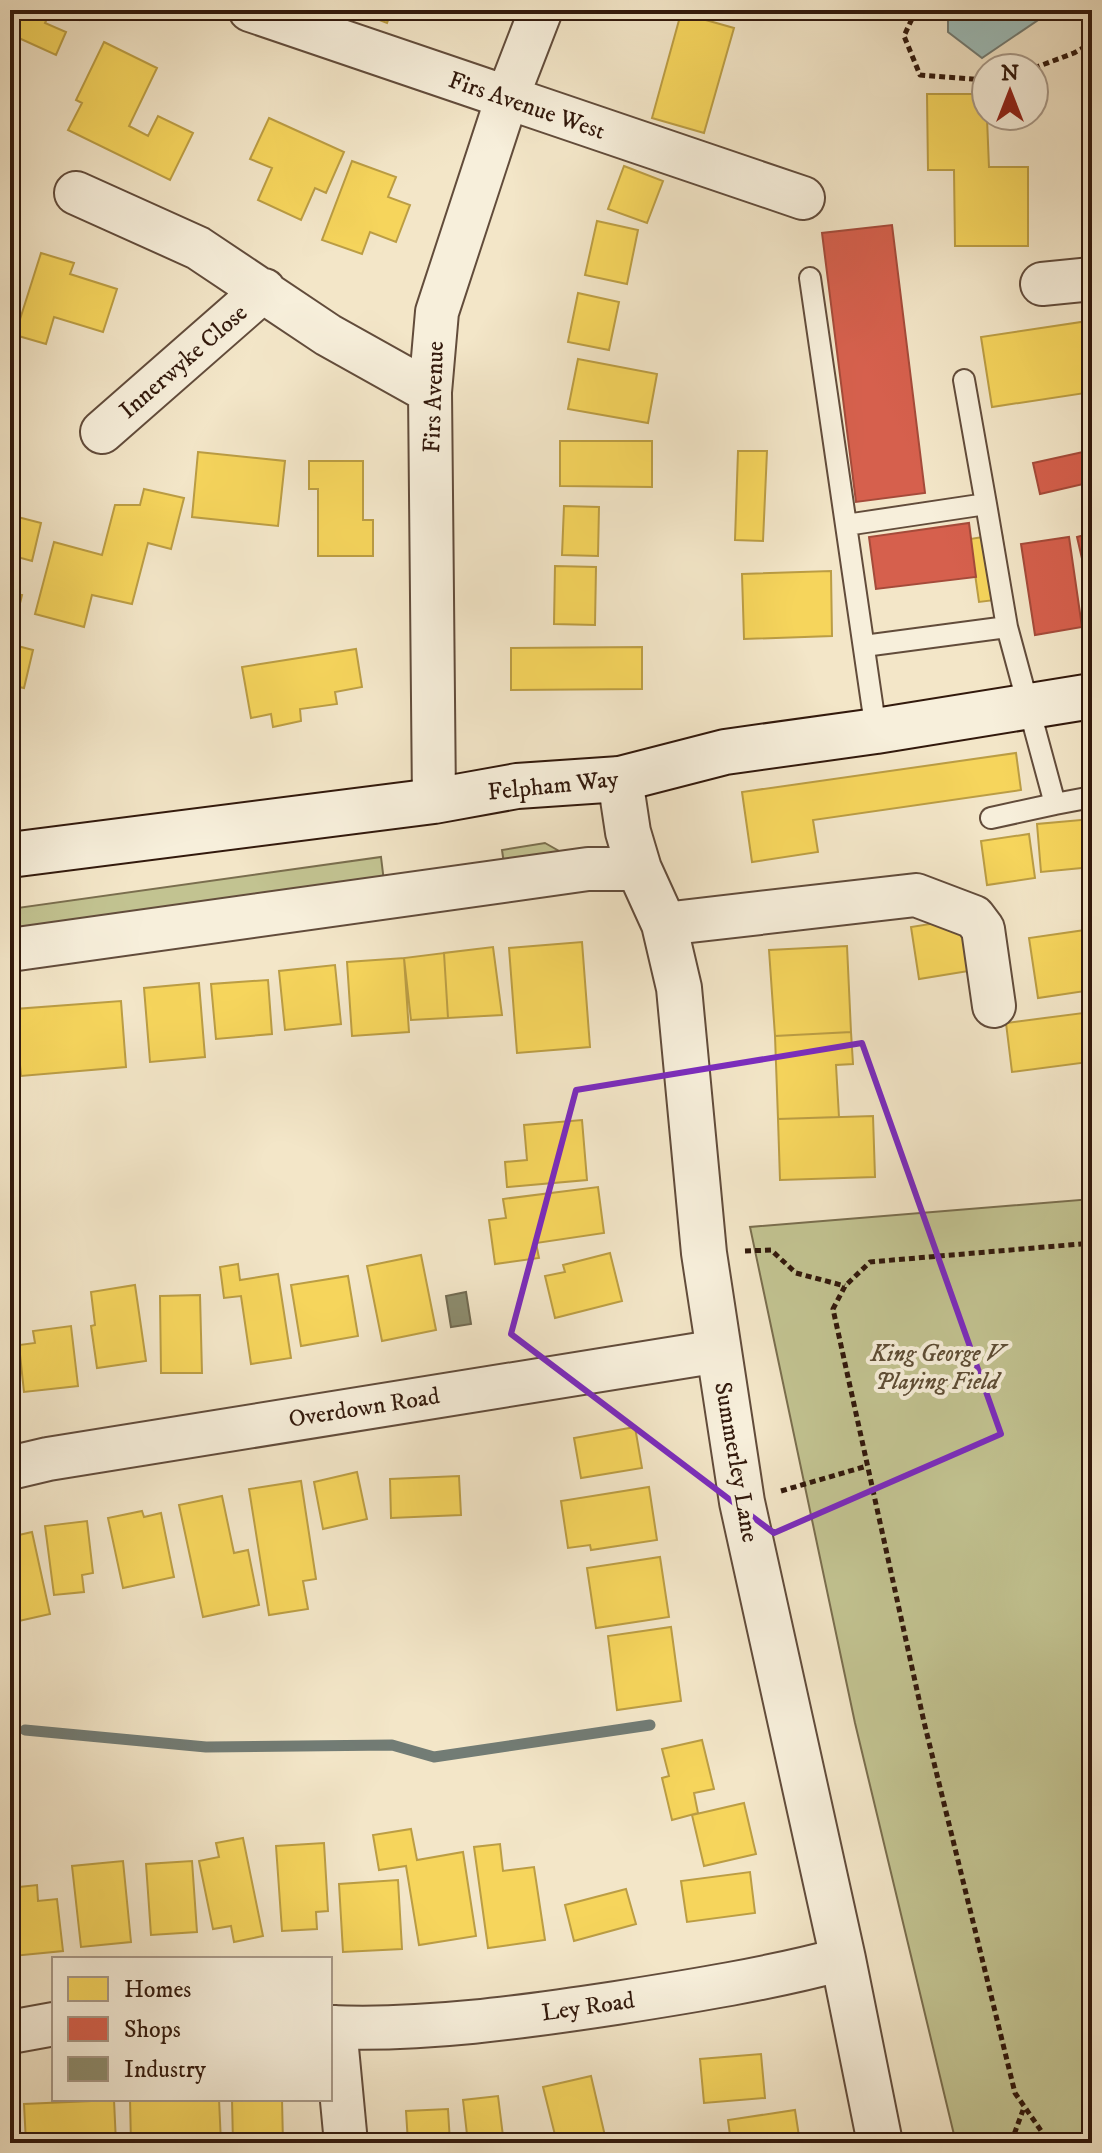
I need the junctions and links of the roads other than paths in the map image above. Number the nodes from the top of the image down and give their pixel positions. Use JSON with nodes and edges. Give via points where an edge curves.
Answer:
{"nodes":[{"id":1,"x":250,"y":10,"type":"edge"},
{"id":2,"x":541,"y":10,"type":"edge"},
{"id":3,"x":507,"y":98,"type":"junction"},
{"id":4,"x":76,"y":193,"type":"dead end"},
{"id":5,"x":803,"y":198,"type":"dead end"},
{"id":6,"x":810,"y":278,"type":"dead end"},
{"id":7,"x":1092,"y":279,"type":"edge"},
{"id":8,"x":1042,"y":284,"type":"dead end"},
{"id":9,"x":264,"y":290,"type":"junction"},
{"id":10,"x":964,"y":380,"type":"dead end"},
{"id":11,"x":430,"y":392,"type":"junction"},
{"id":12,"x":102,"y":432,"type":"dead end"},
{"id":13,"x":986,"y":504,"type":"junction"},
{"id":14,"x":846,"y":525,"type":"junction"},
{"id":15,"x":1007,"y":627,"type":"junction"},
{"id":16,"x":864,"y":646,"type":"junction"},
{"id":17,"x":1092,"y":696,"type":"edge"},
{"id":18,"x":1026,"y":707,"type":"junction"},
{"id":19,"x":876,"y":731,"type":"junction"},
{"id":20,"x":620,"y":779,"type":"junction"},
{"id":21,"x":1092,"y":797,"type":"edge"},
{"id":22,"x":434,"y":801,"type":"junction"},
{"id":23,"x":1055,"y":804,"type":"junction"},
{"id":24,"x":991,"y":818,"type":"dead end"},
{"id":25,"x":10,"y":855,"type":"edge"},
{"id":26,"x":639,"y":869,"type":"junction"},
{"id":27,"x":664,"y":924,"type":"junction"},
{"id":28,"x":10,"y":950,"type":"edge"},
{"id":29,"x":994,"y":1006,"type":"dead end"},
{"id":30,"x":719,"y":1351,"type":"junction"},
{"id":31,"x":10,"y":1468,"type":"edge"},
{"id":32,"x":843,"y":1959,"type":"junction"},
{"id":33,"x":52,"y":2024,"type":"edge"},
{"id":34,"x":333,"y":2027,"type":"edge"},
{"id":35,"x":10,"y":2032,"type":"edge"},
{"id":36,"x":346,"y":2143,"type":"edge"},
{"id":37,"x":880,"y":2143,"type":"edge"}],
"edges":[{"from":1,"to":3,"type":"street","name":"Firs Avenue West"},
{"from":2,"to":3,"type":"street","name":"Firs Avenue"},
{"from":3,"to":5,"type":"street","name":"Firs Avenue West"},
{"from":3,"to":11,"type":"street","name":"Firs Avenue","via":[[437,312]]},
{"from":4,"to":9,"type":"street","name":"Innerwyke Close","via":[[198,248]]},
{"from":6,"to":14,"type":"lane"},
{"from":7,"to":8,"type":"street"},
{"from":9,"to":11,"type":"street","name":"Innerwyke Close","via":[[328,335]]},
{"from":9,"to":12,"type":"street","name":"Innerwyke Close"},
{"from":10,"to":13,"type":"lane"},
{"from":11,"to":22,"type":"street","name":"Firs Avenue"},
{"from":13,"to":14,"type":"lane"},
{"from":13,"to":15,"type":"lane"},
{"from":14,"to":16,"type":"lane"},
{"from":15,"to":16,"type":"lane"},
{"from":15,"to":18,"type":"lane"},
{"from":16,"to":19,"type":"lane"},
{"from":17,"to":18,"type":"street","name":"Felpham Way"},
{"from":18,"to":19,"type":"street","name":"Felpham Way"},
{"from":18,"to":23,"type":"lane"},
{"from":19,"to":20,"type":"street","name":"Felpham Way","via":[[725,752]]},
{"from":20,"to":22,"type":"street","name":"Felpham Way","via":[[517,786]]},
{"from":20,"to":26,"type":"street","name":"Summerley Lane"},
{"from":21,"to":23,"type":"lane"},
{"from":22,"to":25,"type":"street","name":"Felpham Way"},
{"from":23,"to":24,"type":"lane"},
{"from":26,"to":27,"type":"street","name":"Summerley Lane"},
{"from":26,"to":28,"type":"street","via":[[588,869]]},
{"from":27,"to":29,"type":"street","via":[[916,895],[974,917],[983,929]]},
{"from":27,"to":30,"type":"street","name":"Summerley Lane","via":[[679,988],[704,1253]]},
{"from":30,"to":31,"type":"street","name":"Overdown Road"},
{"from":30,"to":32,"type":"street","name":"Summerley Lane","via":[[742,1502]]},
{"from":32,"to":34,"type":"street","name":"Ley Road","via":[[737,1984],[571,2010],[466,2022]]},
{"from":32,"to":37,"type":"street","name":"Summerley Lane"},
{"from":33,"to":35,"type":"street"},
{"from":34,"to":36,"type":"street"}]}
